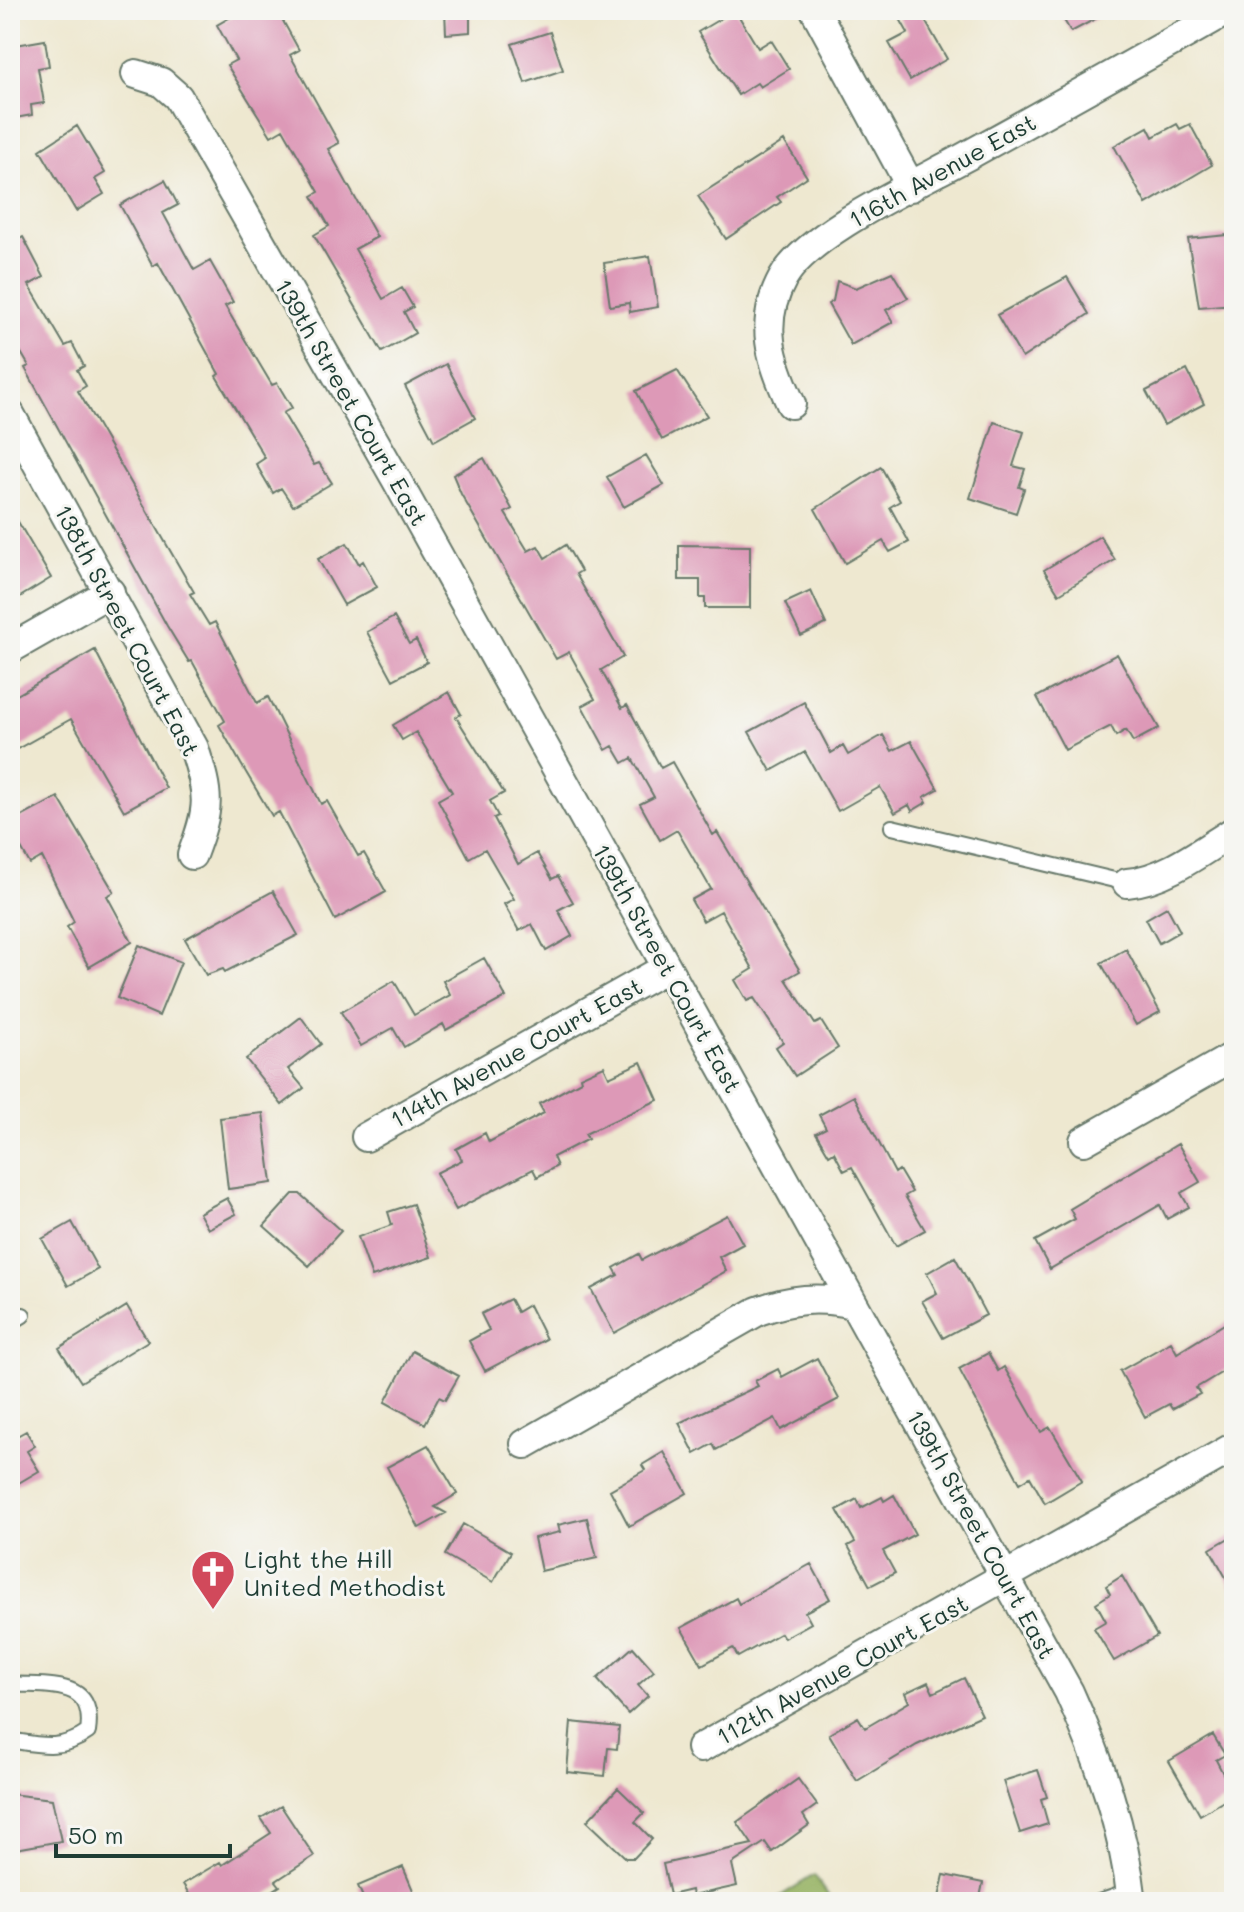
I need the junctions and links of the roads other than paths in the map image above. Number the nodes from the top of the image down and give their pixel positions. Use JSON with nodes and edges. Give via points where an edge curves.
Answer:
{"nodes":[{"id":1,"x":815,"y":10,"type":"edge"},
{"id":2,"x":1228,"y":10,"type":"edge"},
{"id":3,"x":136,"y":74,"type":"dead end"},
{"id":4,"x":911,"y":187,"type":"junction"},
{"id":5,"x":791,"y":404,"type":"dead end"},
{"id":6,"x":10,"y":414,"type":"edge"},
{"id":7,"x":110,"y":592,"type":"junction"},
{"id":8,"x":10,"y":649,"type":"edge"},
{"id":9,"x":892,"y":827,"type":"dead end"},
{"id":10,"x":1234,"y":831,"type":"edge"},
{"id":11,"x":192,"y":855,"type":"dead end"},
{"id":12,"x":1127,"y":883,"type":"joint"},
{"id":13,"x":666,"y":968,"type":"junction"},
{"id":14,"x":1234,"y":1056,"type":"edge"},
{"id":15,"x":366,"y":1137,"type":"dead end"},
{"id":16,"x":1084,"y":1141,"type":"dead end"},
{"id":17,"x":853,"y":1304,"type":"junction"},
{"id":18,"x":525,"y":1444,"type":"dead end"},
{"id":19,"x":1234,"y":1447,"type":"edge"},
{"id":20,"x":1005,"y":1577,"type":"junction"},
{"id":21,"x":10,"y":1684,"type":"edge"},
{"id":22,"x":10,"y":1740,"type":"edge"},
{"id":23,"x":701,"y":1748,"type":"dead end"},
{"id":24,"x":1131,"y":1896,"type":"edge"},
{"id":25,"x":1099,"y":1902,"type":"edge"}],
"edges":[{"from":1,"to":4,"type":"street"},
{"from":2,"to":4,"type":"street","name":"116th Avenue East"},
{"from":3,"to":13,"type":"street","name":"139th Street Court East","via":[[161,82],[178,97]]},
{"from":4,"to":5,"type":"street","name":"116th Avenue East","via":[[816,242],[783,277],[767,327],[772,362]]},
{"from":6,"to":7,"type":"street","name":"138th Street Court East"},
{"from":7,"to":8,"type":"street"},
{"from":7,"to":11,"type":"street","name":"138th Street Court East","via":[[179,715],[207,787],[207,817]]},
{"from":9,"to":12,"type":"lane"},
{"from":10,"to":12,"type":"street","via":[[1182,863]]},
{"from":13,"to":15,"type":"street","name":"114th Avenue Court East"},
{"from":13,"to":17,"type":"street","name":"139th Street Court East"},
{"from":14,"to":16,"type":"street"},
{"from":17,"to":18,"type":"street","via":[[828,1298],[798,1300],[758,1311]]},
{"from":17,"to":20,"type":"street","name":"139th Street Court East"},
{"from":19,"to":20,"type":"street","name":"112th Avenue Court East"},
{"from":20,"to":23,"type":"street","name":"112th Avenue Court East"},
{"from":20,"to":24,"type":"street","name":"139th Street Court East","via":[[1096,1751],[1123,1843]]},
{"from":21,"to":22,"type":"lane","via":[[71,1689],[85,1698],[91,1711],[88,1732],[72,1744],[55,1747]]},
{"from":24,"to":25,"type":"lane"}]}
